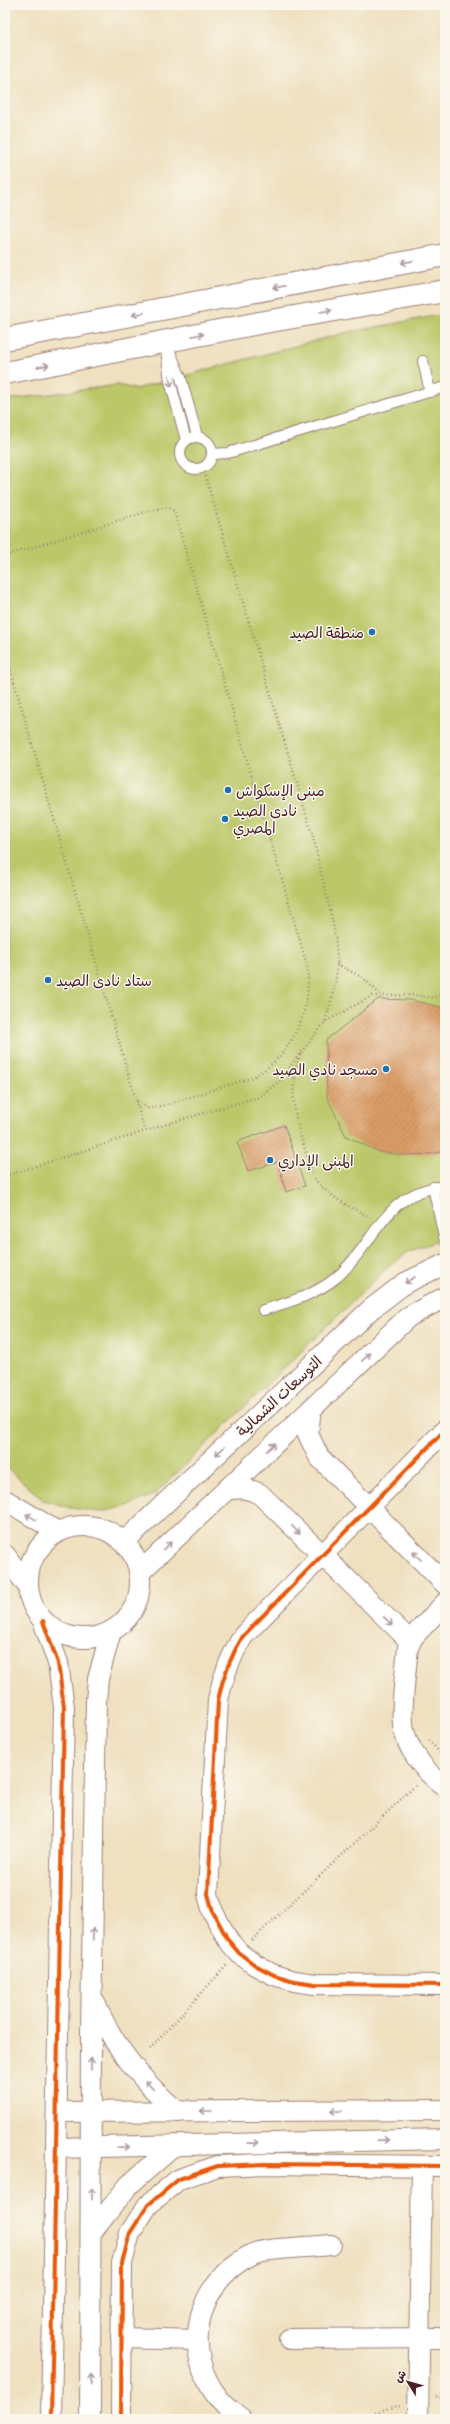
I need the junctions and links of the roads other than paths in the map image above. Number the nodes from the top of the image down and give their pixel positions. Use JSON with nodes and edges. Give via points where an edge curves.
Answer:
{"nodes":[{"id":1,"x":445,"y":255,"type":"edge"},
{"id":2,"x":445,"y":291,"type":"edge"},
{"id":3,"x":158,"y":310,"type":"junction"},
{"id":4,"x":5,"y":339,"type":"edge"},
{"id":5,"x":165,"y":342,"type":"junction"},
{"id":6,"x":424,"y":361,"type":"dead end"},
{"id":7,"x":5,"y":373,"type":"edge"},
{"id":8,"x":445,"y":388,"type":"edge"},
{"id":9,"x":430,"y":392,"type":"junction"},
{"id":10,"x":197,"y":436,"type":"junction"},
{"id":11,"x":186,"y":440,"type":"junction"},
{"id":12,"x":213,"y":454,"type":"junction"},
{"id":13,"x":445,"y":1186,"type":"edge"},
{"id":14,"x":433,"y":1187,"type":"junction"},
{"id":15,"x":445,"y":1241,"type":"edge"},
{"id":16,"x":445,"y":1264,"type":"edge"},
{"id":17,"x":445,"y":1297,"type":"edge"},
{"id":18,"x":263,"y":1310,"type":"dead end"},
{"id":19,"x":311,"y":1409,"type":"junction"},
{"id":20,"x":445,"y":1430,"type":"edge"},
{"id":21,"x":226,"y":1490,"type":"junction"},
{"id":22,"x":5,"y":1500,"type":"edge"},
{"id":23,"x":368,"y":1508,"type":"junction"},
{"id":24,"x":58,"y":1532,"type":"junction"},
{"id":25,"x":124,"y":1542,"type":"junction"},
{"id":26,"x":5,"y":1555,"type":"edge"},
{"id":27,"x":321,"y":1555,"type":"junction"},
{"id":28,"x":139,"y":1573,"type":"junction"},
{"id":29,"x":445,"y":1584,"type":"edge"},
{"id":30,"x":27,"y":1585,"type":"junction"},
{"id":31,"x":445,"y":1603,"type":"edge"},
{"id":32,"x":43,"y":1621,"type":"junction"},
{"id":33,"x":111,"y":1631,"type":"junction"},
{"id":34,"x":410,"y":1642,"type":"junction"},
{"id":35,"x":445,"y":1786,"type":"edge"},
{"id":36,"x":445,"y":1984,"type":"edge"},
{"id":37,"x":92,"y":1996,"type":"junction"},
{"id":38,"x":445,"y":2110,"type":"edge"},
{"id":39,"x":57,"y":2112,"type":"junction"},
{"id":40,"x":91,"y":2112,"type":"junction"},
{"id":41,"x":178,"y":2112,"type":"junction"},
{"id":42,"x":445,"y":2139,"type":"edge"},
{"id":43,"x":175,"y":2145,"type":"junction"},
{"id":44,"x":92,"y":2147,"type":"junction"},
{"id":45,"x":56,"y":2148,"type":"junction"},
{"id":46,"x":422,"y":2166,"type":"junction"},
{"id":47,"x":445,"y":2166,"type":"edge"},
{"id":48,"x":91,"y":2233,"type":"junction"},
{"id":49,"x":331,"y":2245,"type":"dead end"},
{"id":50,"x":121,"y":2338,"type":"junction"},
{"id":51,"x":419,"y":2338,"type":"junction"},
{"id":52,"x":445,"y":2338,"type":"edge"},
{"id":53,"x":289,"y":2339,"type":"dead end"},
{"id":54,"x":197,"y":2340,"type":"junction"},
{"id":55,"x":418,"y":2409,"type":"edge"},
{"id":56,"x":51,"y":2419,"type":"edge"},
{"id":57,"x":90,"y":2419,"type":"edge"},
{"id":58,"x":121,"y":2419,"type":"edge"},
{"id":59,"x":242,"y":2419,"type":"edge"}],
"edges":[{"from":1,"to":3,"type":"street","one_way":true},
{"from":5,"to":2,"type":"street","one_way":true},
{"from":3,"to":4,"type":"street","one_way":true},
{"from":3,"to":5,"type":"street"},
{"from":7,"to":5,"type":"street","one_way":true},
{"from":5,"to":10,"type":"lane","via":[[181,378]]},
{"from":5,"to":11,"type":"lane","one_way":true,"via":[[170,381]]},
{"from":6,"to":9,"type":"lane"},
{"from":8,"to":9,"type":"lane"},
{"from":9,"to":12,"type":"lane","via":[[228,453]]},
{"from":10,"to":11,"type":"lane"},
{"from":10,"to":12,"type":"lane","via":[[210,444]]},
{"from":11,"to":12,"type":"lane","via":[[180,450],[182,461],[191,468],[208,465]]},
{"from":13,"to":14,"type":"lane"},
{"from":14,"to":15,"type":"lane"},
{"from":14,"to":18,"type":"lane","via":[[409,1195],[381,1222],[346,1268],[328,1284],[302,1298]]},
{"from":16,"to":25,"type":"street","name":"التوسعات الشمالية","one_way":true,"via":[[405,1283],[370,1310]]},
{"from":19,"to":17,"type":"street","one_way":true,"via":[[408,1317]]},
{"from":21,"to":19,"type":"street","one_way":true},
{"from":19,"to":23,"type":"street","via":[[308,1434],[312,1446],[319,1457]]},
{"from":20,"to":23,"type":"street"},
{"from":21,"to":27,"type":"street","one_way":true,"via":[[243,1488],[260,1494]]},
{"from":28,"to":21,"type":"street","one_way":true},
{"from":24,"to":22,"type":"street","one_way":true},
{"from":23,"to":27,"type":"street"},
{"from":29,"to":23,"type":"street","one_way":true},
{"from":24,"to":25,"type":"street","via":[[69,1527],[93,1526],[109,1532]]},
{"from":24,"to":30,"type":"street","via":[[47,1539],[32,1560]]},
{"from":25,"to":28,"type":"street","via":[[131,1551]]},
{"from":26,"to":30,"type":"street"},
{"from":27,"to":34,"type":"street","one_way":true},
{"from":27,"to":36,"type":"street","via":[[243,1636],[228,1663],[218,1700],[208,1894],[220,1927],[239,1953],[274,1975],[315,1984]]},
{"from":28,"to":33,"type":"street","via":[[140,1587],[130,1613]]},
{"from":30,"to":32,"type":"street","via":[[32,1604]]},
{"from":31,"to":34,"type":"street"},
{"from":32,"to":33,"type":"street","via":[[67,1636],[82,1638]]},
{"from":32,"to":39,"type":"street","via":[[58,1663],[64,1707]]},
{"from":37,"to":33,"type":"street","one_way":true,"via":[[96,1701],[98,1679]]},
{"from":34,"to":35,"type":"street","via":[[403,1725],[417,1759]]},
{"from":40,"to":37,"type":"street","one_way":true},
{"from":41,"to":37,"type":"street","one_way":true,"via":[[147,2084],[125,2057],[109,2034]]},
{"from":38,"to":41,"type":"street","one_way":true},
{"from":39,"to":40,"type":"street"},
{"from":39,"to":45,"type":"street"},
{"from":40,"to":41,"type":"street"},
{"from":40,"to":44,"type":"street"},
{"from":43,"to":42,"type":"street","one_way":true},
{"from":44,"to":43,"type":"street","one_way":true},
{"from":43,"to":48,"type":"street","via":[[129,2185]]},
{"from":44,"to":45,"type":"street"},
{"from":48,"to":44,"type":"street","one_way":true},
{"from":45,"to":56,"type":"street"},
{"from":46,"to":47,"type":"street"},
{"from":46,"to":50,"type":"street","via":[[218,2166],[179,2179],[148,2205],[130,2233],[122,2263]]},
{"from":46,"to":51,"type":"street"},
{"from":57,"to":48,"type":"street","one_way":true},
{"from":49,"to":54,"type":"street","via":[[255,2253],[235,2264],[219,2279],[207,2298],[199,2318]]},
{"from":50,"to":54,"type":"street"},
{"from":50,"to":58,"type":"street"},
{"from":51,"to":52,"type":"street"},
{"from":51,"to":53,"type":"street"},
{"from":51,"to":55,"type":"street"},
{"from":54,"to":59,"type":"street","via":[[201,2367],[212,2391],[230,2411]]}]}
